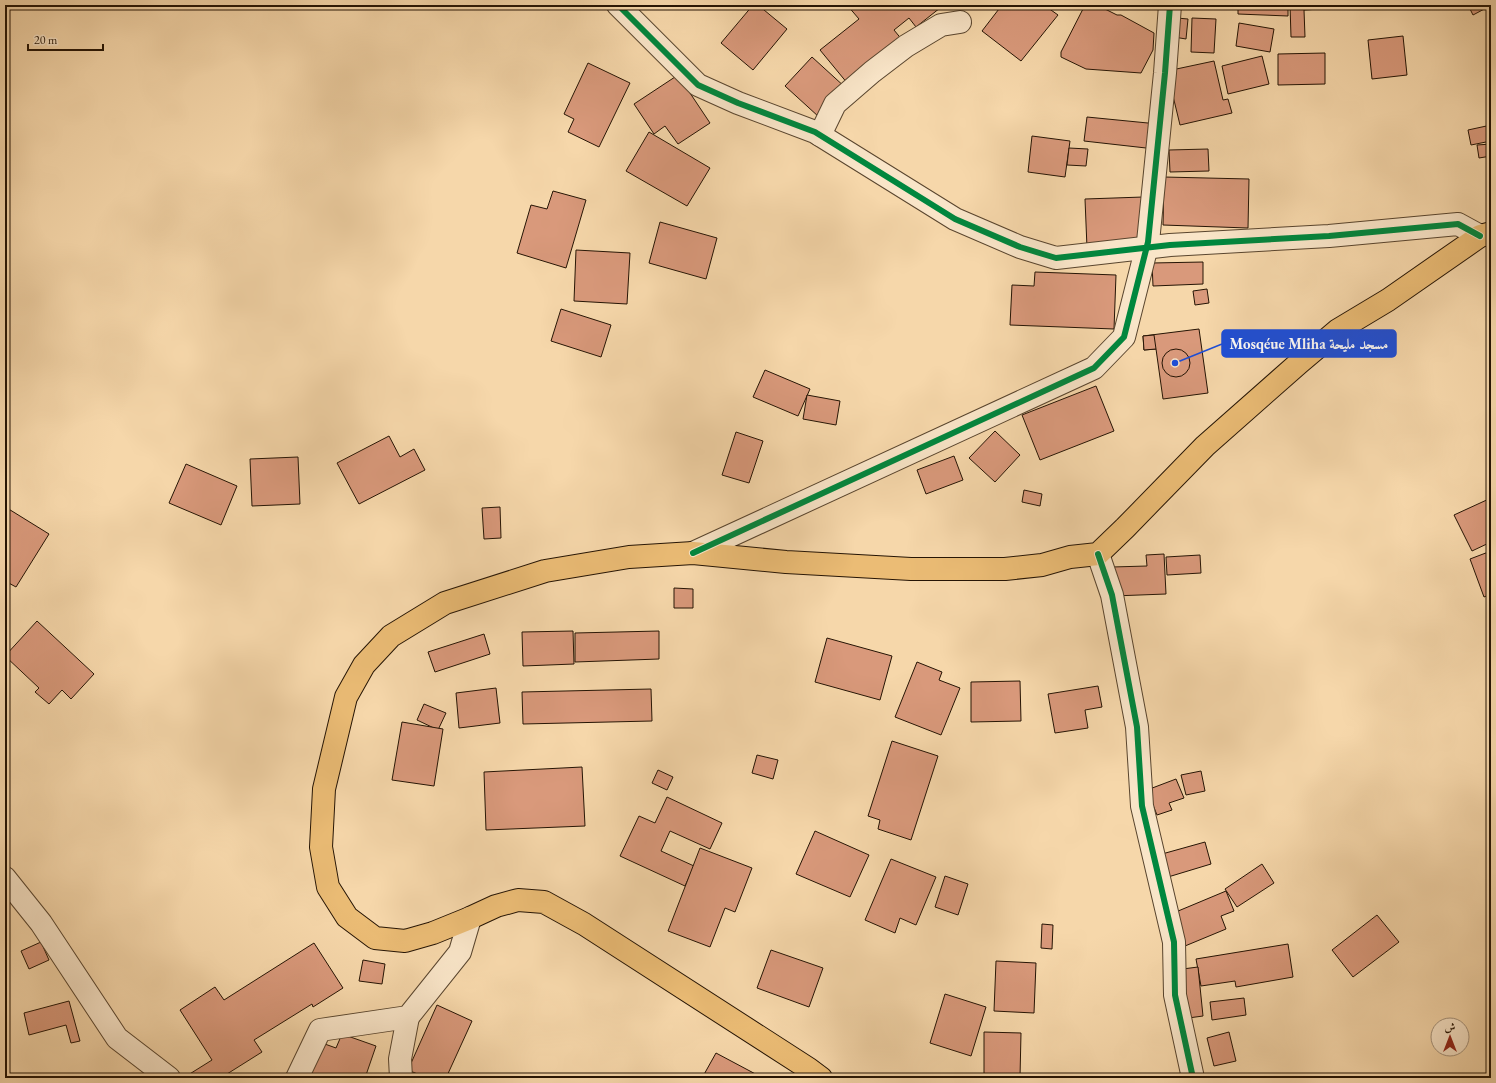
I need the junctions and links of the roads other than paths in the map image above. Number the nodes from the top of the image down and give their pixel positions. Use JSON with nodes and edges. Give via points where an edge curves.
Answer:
{"nodes":[{"id":1,"x":618,"y":5,"type":"edge"},
{"id":2,"x":1170,"y":5,"type":"edge"},
{"id":3,"x":960,"y":22,"type":"dead end"},
{"id":4,"x":820,"y":135,"type":"junction"},
{"id":5,"x":1486,"y":234,"type":"edge"},
{"id":6,"x":1146,"y":248,"type":"junction"},
{"id":7,"x":693,"y":553,"type":"junction"},
{"id":8,"x":1098,"y":554,"type":"junction"},
{"id":9,"x":5,"y":878,"type":"edge"},
{"id":10,"x":470,"y":918,"type":"junction"},
{"id":11,"x":408,"y":1017,"type":"junction"},
{"id":12,"x":169,"y":1078,"type":"edge"},
{"id":13,"x":297,"y":1078,"type":"edge"},
{"id":14,"x":401,"y":1078,"type":"edge"},
{"id":15,"x":821,"y":1078,"type":"edge"},
{"id":16,"x":1193,"y":1078,"type":"edge"}],
"edges":[{"from":1,"to":4,"type":"street","via":[[698,85]]},
{"from":2,"to":6,"type":"street"},
{"from":3,"to":4,"type":"street","via":[[941,25],[906,46],[872,72],[835,104]]},
{"from":4,"to":6,"type":"street","via":[[955,220],[1020,247],[1056,258]]},
{"from":5,"to":6,"type":"street","via":[[1458,224],[1330,236]]},
{"from":5,"to":8,"type":"main road","via":[[1388,300],[1338,330],[1205,446]]},
{"from":6,"to":7,"type":"street","via":[[1124,337],[1094,368]]},
{"from":7,"to":8,"type":"main road","via":[[786,562],[911,569],[1005,569]]},
{"from":7,"to":10,"type":"main road","via":[[629,557],[546,571],[445,603],[392,636],[364,665],[346,697],[324,789],[321,847],[328,887],[347,917],[375,938],[405,940],[433,933]]},
{"from":8,"to":16,"type":"street","via":[[1112,595],[1137,727],[1142,806],[1174,942],[1175,995]]},
{"from":9,"to":12,"type":"street","via":[[40,923],[117,1038]]},
{"from":10,"to":11,"type":"street","via":[[460,952]]},
{"from":10,"to":15,"type":"main road","via":[[496,906],[518,900],[544,902],[584,924]]},
{"from":11,"to":13,"type":"street","via":[[320,1030]]},
{"from":11,"to":14,"type":"street","via":[[400,1059]]}]}
